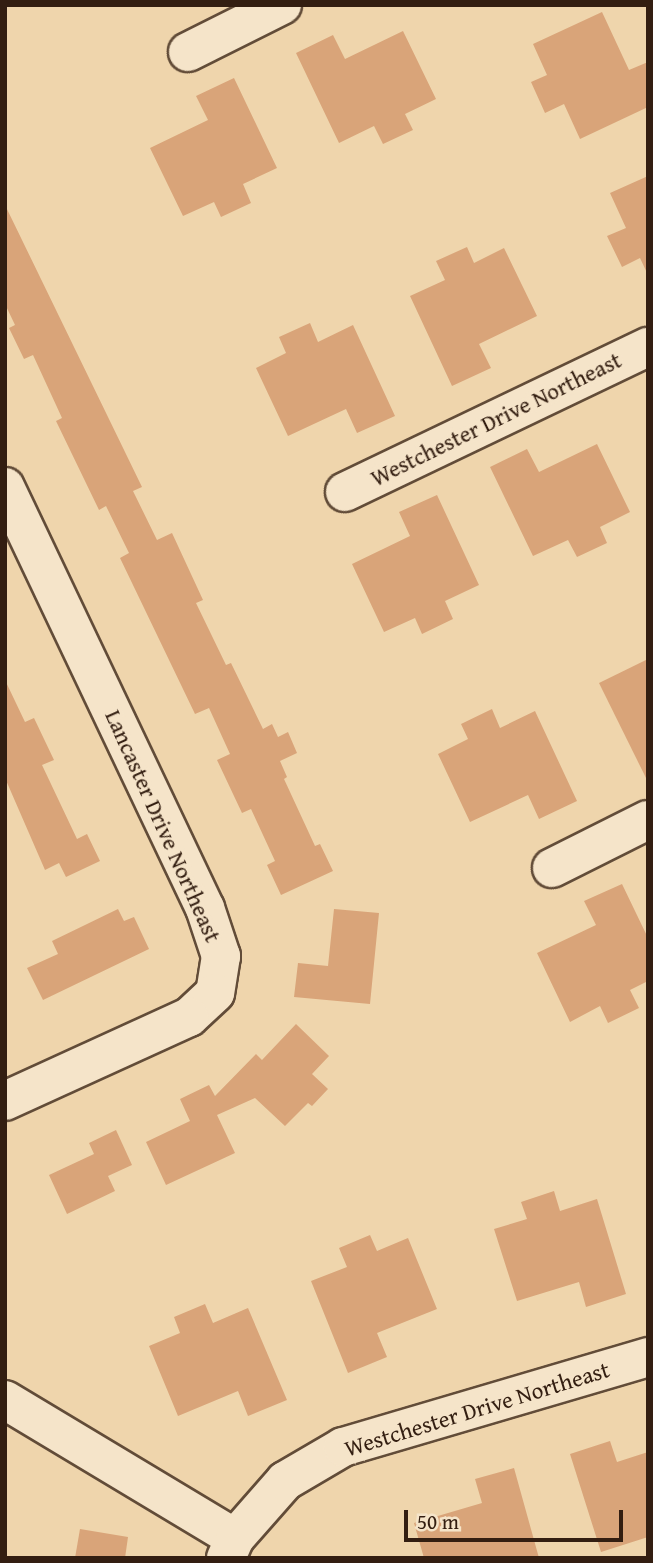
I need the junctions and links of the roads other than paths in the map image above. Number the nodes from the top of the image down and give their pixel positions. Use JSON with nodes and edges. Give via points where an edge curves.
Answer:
{"nodes":[{"id":1,"x":282,"y":5,"type":"edge"},
{"id":2,"x":188,"y":52,"type":"dead end"},
{"id":3,"x":648,"y":347,"type":"edge"},
{"id":4,"x":5,"y":487,"type":"edge"},
{"id":5,"x":345,"y":492,"type":"dead end"},
{"id":6,"x":648,"y":820,"type":"edge"},
{"id":7,"x":552,"y":868,"type":"dead end"},
{"id":8,"x":5,"y":1101,"type":"edge"},
{"id":9,"x":648,"y":1357,"type":"edge"},
{"id":10,"x":5,"y":1400,"type":"edge"},
{"id":11,"x":231,"y":1548,"type":"edge"}],
"edges":[{"from":1,"to":2,"type":"street"},
{"from":3,"to":5,"type":"street","name":"Westchester Drive Northeast"},
{"from":4,"to":8,"type":"street","name":"Lancaster Drive Northeast","via":[[205,908],[221,956],[215,993],[189,1017]]},
{"from":6,"to":7,"type":"street"},
{"from":9,"to":11,"type":"street","name":"Westchester Drive Northeast","via":[[343,1447],[285,1481]]},
{"from":10,"to":11,"type":"street"}]}
